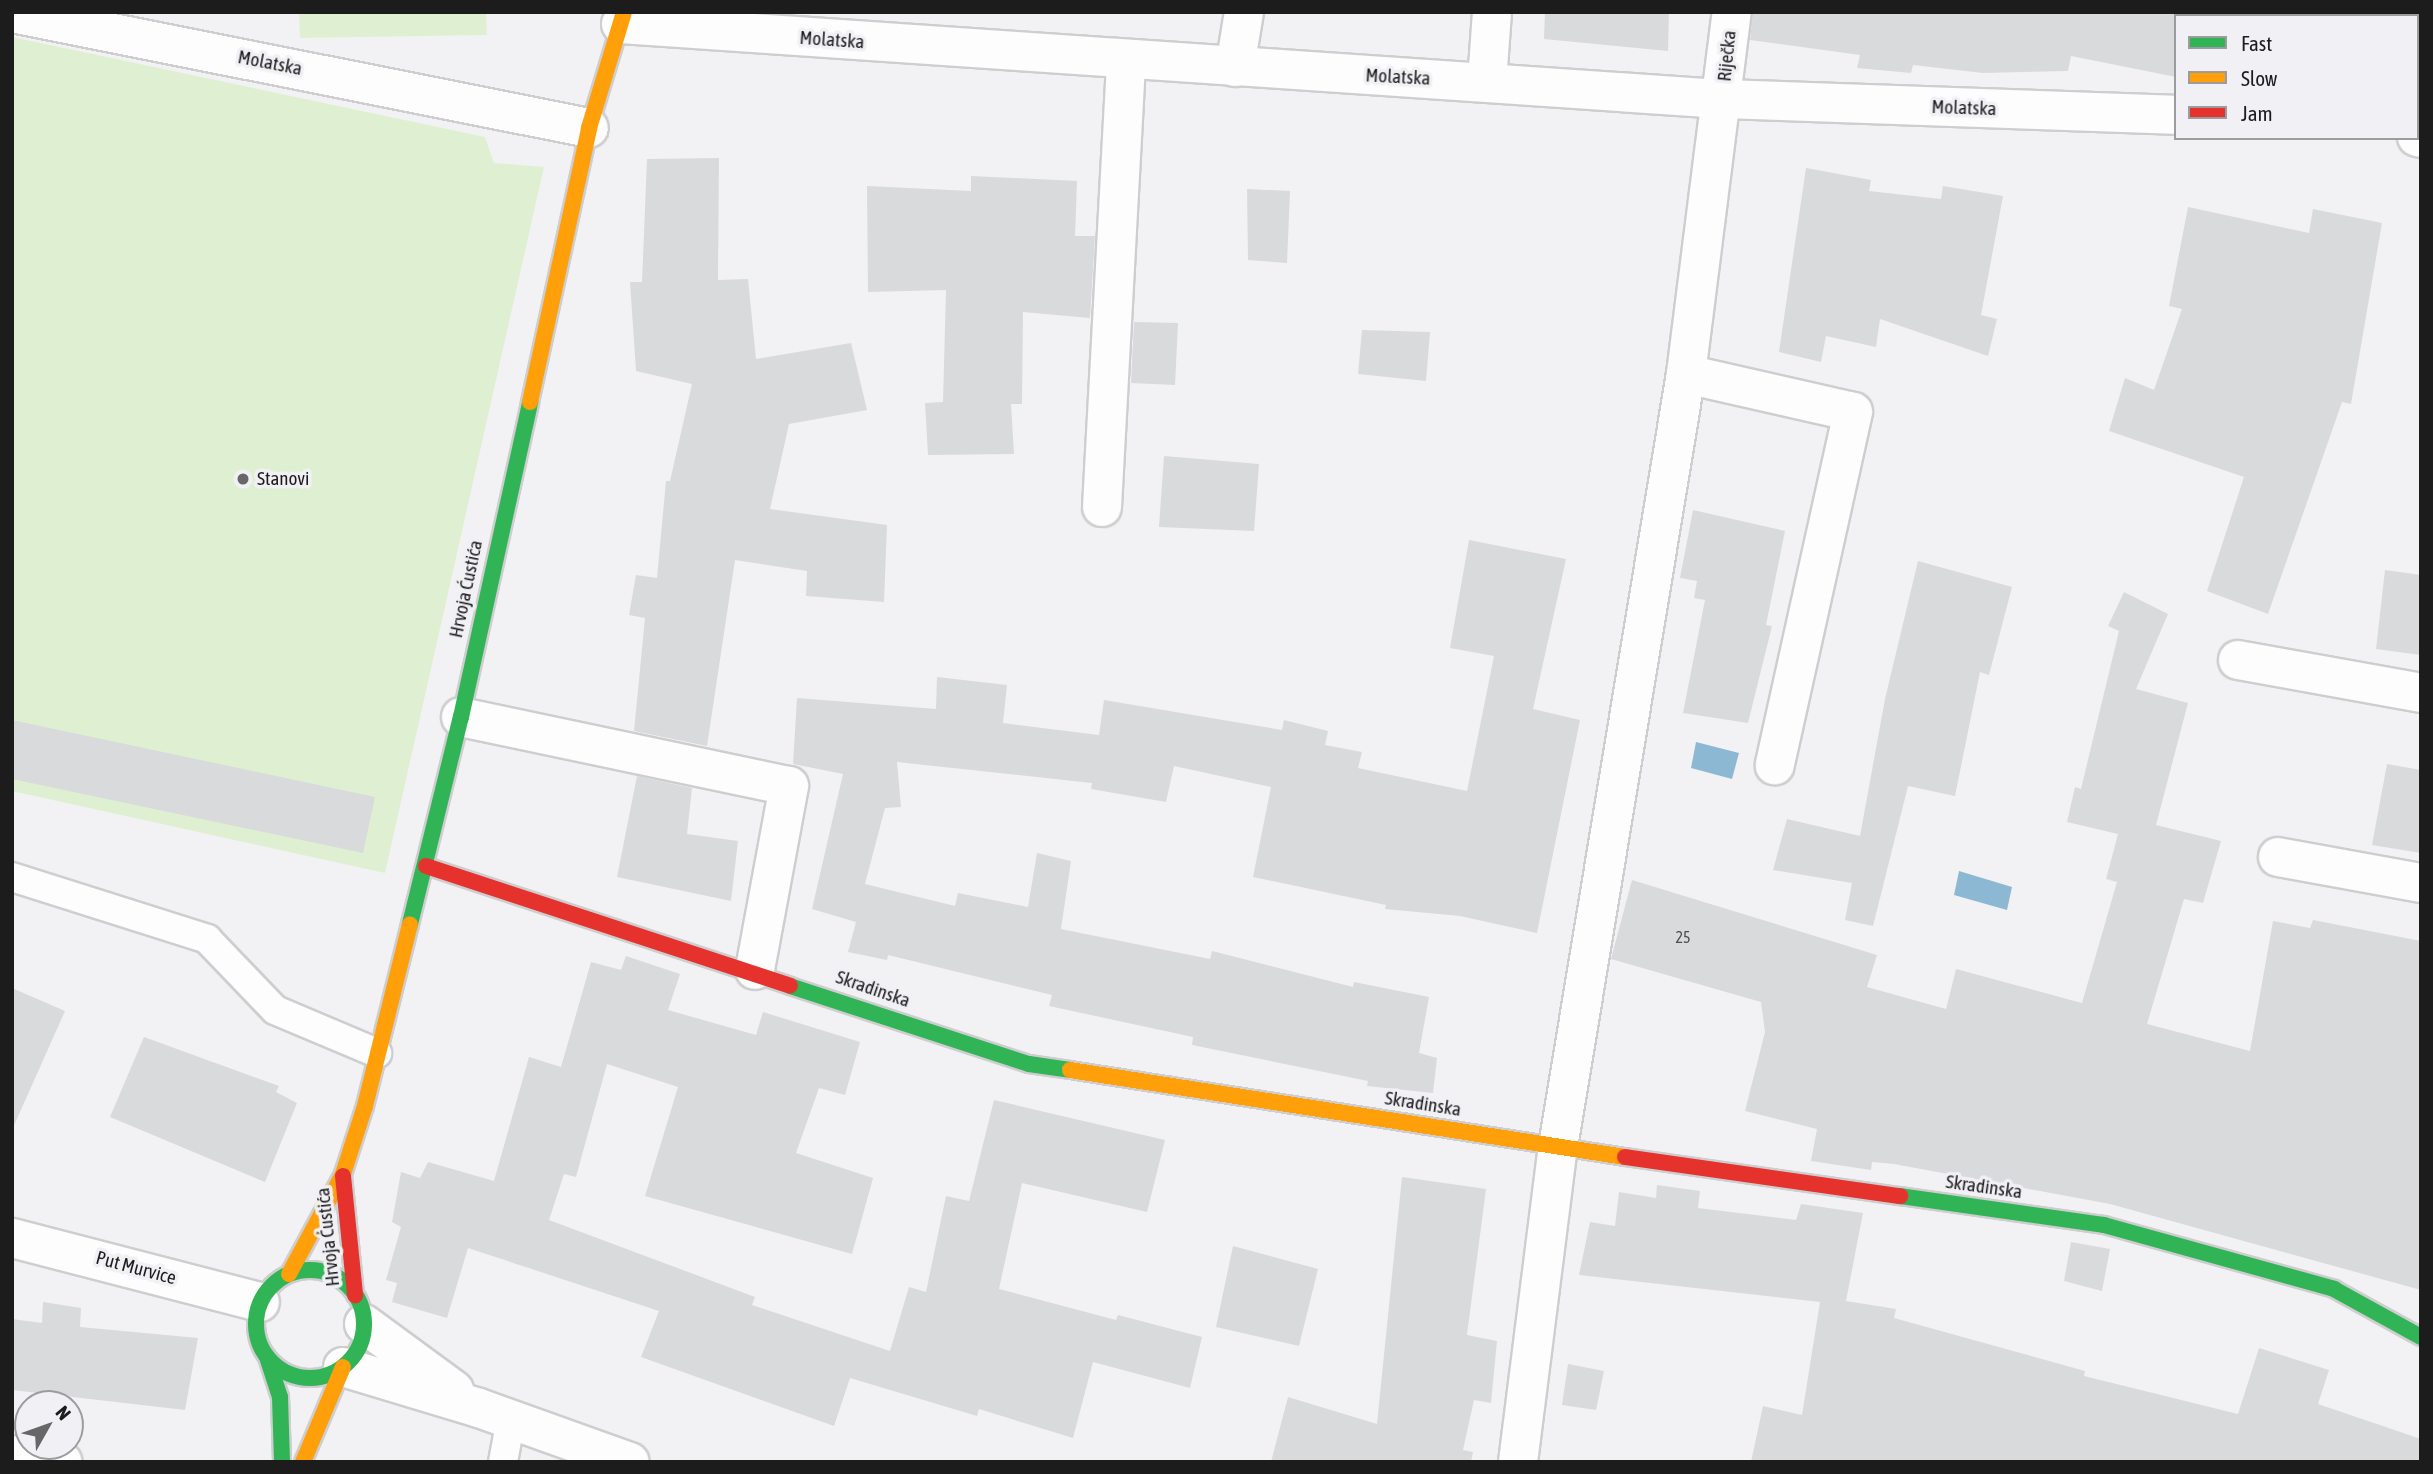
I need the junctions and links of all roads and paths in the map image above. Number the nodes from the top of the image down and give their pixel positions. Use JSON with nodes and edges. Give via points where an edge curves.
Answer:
{"nodes":[{"id":1,"x":1244,"y":12,"type":"edge"},
{"id":2,"x":1492,"y":12,"type":"edge"},
{"id":3,"x":1732,"y":12,"type":"edge"},
{"id":4,"x":12,"y":13,"type":"edge"},
{"id":5,"x":623,"y":18,"type":"edge"},
{"id":6,"x":1126,"y":60,"type":"junction"},
{"id":7,"x":1235,"y":67,"type":"junction"},
{"id":8,"x":1487,"y":82,"type":"junction"},
{"id":9,"x":1722,"y":99,"type":"junction"},
{"id":10,"x":2174,"y":115,"type":"edge"},
{"id":11,"x":589,"y":128,"type":"junction"},
{"id":12,"x":1686,"y":374,"type":"junction"},
{"id":13,"x":1102,"y":507,"type":"dead end"},
{"id":14,"x":2238,"y":660,"type":"dead end"},
{"id":15,"x":2421,"y":693,"type":"edge"},
{"id":16,"x":461,"y":717,"type":"junction"},
{"id":17,"x":1775,"y":765,"type":"dead end"},
{"id":18,"x":2278,"y":857,"type":"dead end"},
{"id":19,"x":426,"y":866,"type":"junction"},
{"id":20,"x":12,"y":877,"type":"edge"},
{"id":21,"x":2421,"y":883,"type":"edge"},
{"id":22,"x":755,"y":970,"type":"junction"},
{"id":23,"x":377,"y":1053,"type":"junction"},
{"id":24,"x":1558,"y":1147,"type":"junction"},
{"id":25,"x":343,"y":1174,"type":"junction"},
{"id":26,"x":12,"y":1238,"type":"edge"},
{"id":27,"x":289,"y":1274,"type":"junction"},
{"id":28,"x":260,"y":1302,"type":"junction"},
{"id":29,"x":360,"y":1309,"type":"junction"},
{"id":30,"x":2421,"y":1338,"type":"edge"},
{"id":31,"x":267,"y":1357,"type":"junction"},
{"id":32,"x":343,"y":1367,"type":"junction"},
{"id":33,"x":495,"y":1413,"type":"junction"},
{"id":34,"x":12,"y":1455,"type":"edge"},
{"id":35,"x":63,"y":1462,"type":"edge"},
{"id":36,"x":282,"y":1462,"type":"edge"},
{"id":37,"x":303,"y":1462,"type":"edge"},
{"id":38,"x":503,"y":1462,"type":"edge"},
{"id":39,"x":629,"y":1462,"type":"edge"},
{"id":40,"x":1518,"y":1462,"type":"edge"}],
"edges":[{"from":1,"to":7,"type":"street"},
{"from":2,"to":8,"type":"street"},
{"from":3,"to":9,"type":"street","name":"Riječka"},
{"from":4,"to":11,"type":"street","name":"Molatska"},
{"from":5,"to":6,"type":"street","name":"Molatska"},
{"from":5,"to":11,"type":"street","name":"Hrvoja Ćustića"},
{"from":6,"to":7,"type":"street","name":"Molatska"},
{"from":6,"to":13,"type":"street"},
{"from":7,"to":8,"type":"street","name":"Molatska"},
{"from":8,"to":9,"type":"street","name":"Molatska"},
{"from":9,"to":10,"type":"street","name":"Molatska"},
{"from":9,"to":12,"type":"street","name":"Riječka"},
{"from":11,"to":16,"type":"street","name":"Hrvoja Ćustića"},
{"from":12,"to":17,"type":"street","via":[[1853,412]]},
{"from":12,"to":24,"type":"street","name":"Riječka"},
{"from":14,"to":15,"type":"street"},
{"from":16,"to":19,"type":"street","name":"Hrvoja Ćustića"},
{"from":16,"to":22,"type":"street","via":[[789,786]]},
{"from":18,"to":21,"type":"street"},
{"from":19,"to":22,"type":"street","name":"Skradinska"},
{"from":19,"to":23,"type":"street","name":"Hrvoja Ćustića"},
{"from":20,"to":23,"type":"lane","via":[[207,939],[275,1010]]},
{"from":22,"to":24,"type":"street","name":"Skradinska","via":[[1029,1064]]},
{"from":23,"to":25,"type":"street","name":"Hrvoja Ćustića"},
{"from":24,"to":30,"type":"street","name":"Skradinska","via":[[2104,1225],[2334,1289]]},
{"from":24,"to":40,"type":"street","name":"Riječka"},
{"from":25,"to":27,"type":"street","name":"Hrvoja Ćustića"},
{"from":25,"to":29,"type":"street","name":"Hrvoja Ćustića"},
{"from":26,"to":28,"type":"street","name":"Put Murvice"},
{"from":27,"to":28,"type":"street"},
{"from":27,"to":29,"type":"street","via":[[326,1272]]},
{"from":28,"to":31,"type":"street","via":[[256,1331]]},
{"from":29,"to":32,"type":"street","via":[[359,1348]]},
{"from":29,"to":33,"type":"street"},
{"from":31,"to":32,"type":"street","via":[[279,1369],[312,1378]]},
{"from":31,"to":36,"type":"street","via":[[280,1397]]},
{"from":32,"to":33,"type":"street"},
{"from":32,"to":37,"type":"street"},
{"from":33,"to":38,"type":"lane"},
{"from":33,"to":39,"type":"street"},
{"from":34,"to":35,"type":"street"}]}
